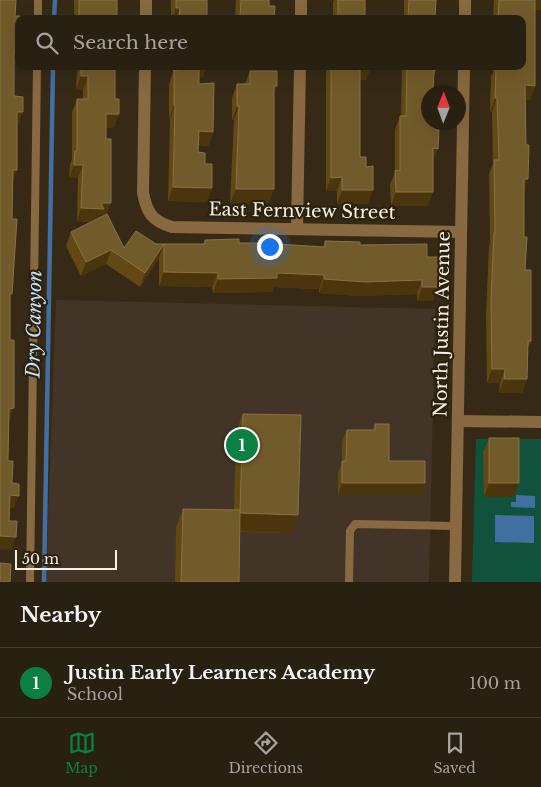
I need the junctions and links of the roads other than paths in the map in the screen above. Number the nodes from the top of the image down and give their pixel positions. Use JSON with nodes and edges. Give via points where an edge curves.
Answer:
{"nodes":[{"id":1,"x":38,"y":0,"type":"edge"},
{"id":2,"x":146,"y":0,"type":"edge"},
{"id":3,"x":301,"y":0,"type":"edge"},
{"id":4,"x":465,"y":0,"type":"edge"},
{"id":5,"x":38,"y":15,"type":"edge"},
{"id":6,"x":146,"y":15,"type":"edge"},
{"id":7,"x":301,"y":15,"type":"edge"},
{"id":8,"x":465,"y":15,"type":"edge"},
{"id":9,"x":37,"y":70,"type":"edge"},
{"id":10,"x":145,"y":70,"type":"edge"},
{"id":11,"x":300,"y":70,"type":"edge"},
{"id":12,"x":464,"y":70,"type":"edge"},
{"id":13,"x":297,"y":228,"type":"junction"},
{"id":14,"x":461,"y":232,"type":"junction"},
{"id":15,"x":458,"y":421,"type":"junction"},
{"id":16,"x":541,"y":422,"type":"edge"},
{"id":17,"x":456,"y":526,"type":"junction"},
{"id":18,"x":30,"y":582,"type":"edge"},
{"id":19,"x":349,"y":582,"type":"edge"},
{"id":20,"x":455,"y":582,"type":"edge"}],
"edges":[{"from":1,"to":5,"type":"lane"},
{"from":2,"to":6,"type":"street"},
{"from":3,"to":7,"type":"street"},
{"from":4,"to":8,"type":"street"},
{"from":9,"to":18,"type":"lane"},
{"from":10,"to":13,"type":"street","name":"East Fernview Street","via":[[143,193],[151,216],[172,227]]},
{"from":11,"to":13,"type":"street"},
{"from":12,"to":14,"type":"street","name":"North Justin Avenue"},
{"from":13,"to":14,"type":"street","name":"East Fernview Street"},
{"from":14,"to":15,"type":"street","name":"North Justin Avenue"},
{"from":15,"to":16,"type":"street"},
{"from":15,"to":17,"type":"street","name":"North Justin Avenue"},
{"from":17,"to":19,"type":"lane","via":[[355,524],[350,531]]},
{"from":17,"to":20,"type":"street","name":"North Justin Avenue"}]}
